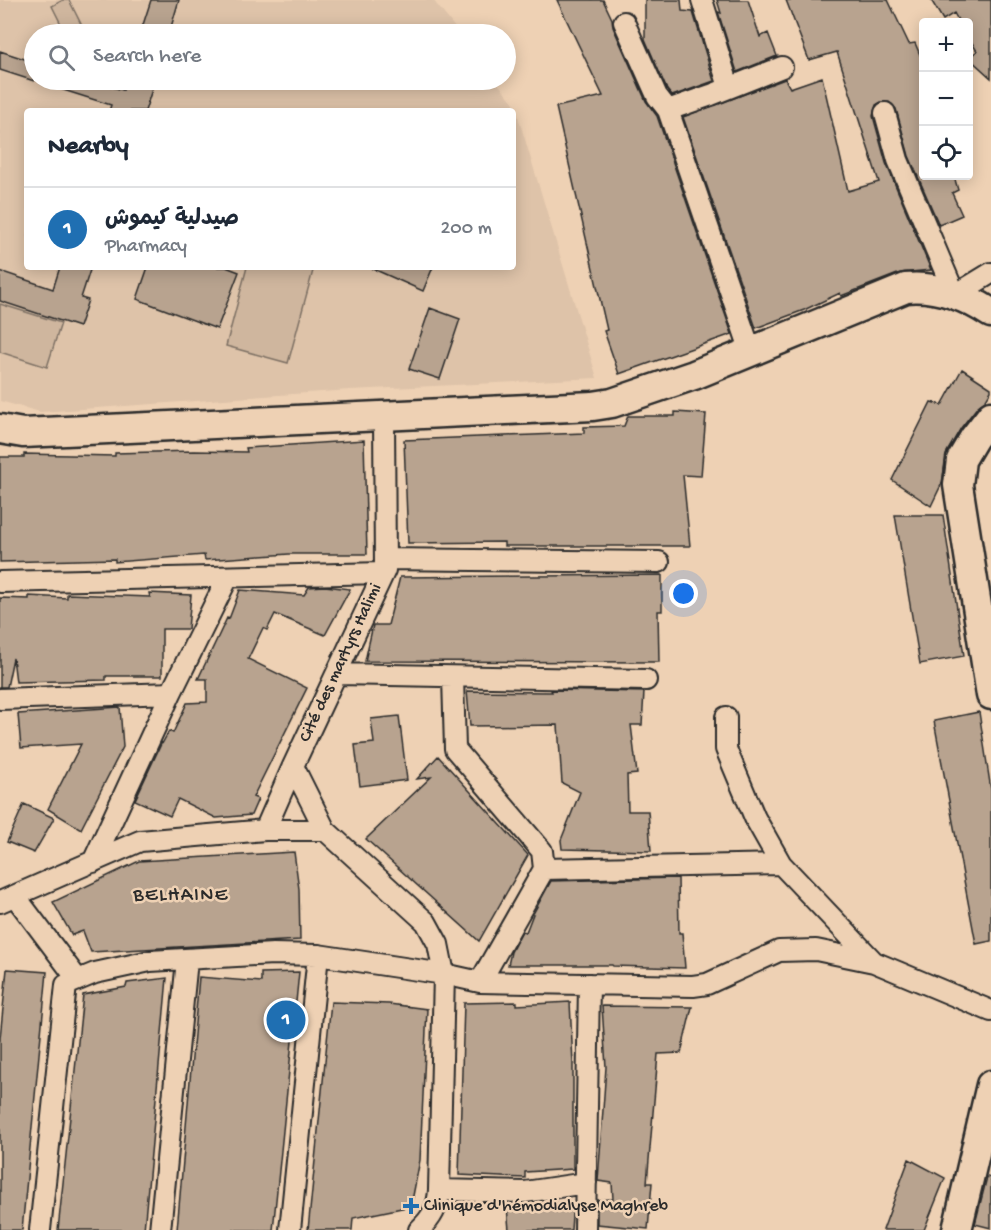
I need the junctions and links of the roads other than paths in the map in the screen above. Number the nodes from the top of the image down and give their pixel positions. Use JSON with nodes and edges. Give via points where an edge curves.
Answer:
{"nodes":[{"id":1,"x":702,"y":0,"type":"edge"},
{"id":2,"x":624,"y":22,"type":"dead end"},
{"id":3,"x":782,"y":67,"type":"dead end"},
{"id":4,"x":729,"y":87,"type":"junction"},
{"id":5,"x":668,"y":110,"type":"junction"},
{"id":6,"x":885,"y":113,"type":"dead end"},
{"id":7,"x":991,"y":273,"type":"edge"},
{"id":8,"x":955,"y":295,"type":"junction"},
{"id":9,"x":991,"y":313,"type":"edge"},
{"id":10,"x":751,"y":352,"type":"junction"},
{"id":11,"x":384,"y":415,"type":"junction"},
{"id":12,"x":991,"y":416,"type":"edge"},
{"id":13,"x":0,"y":429,"type":"edge"},
{"id":14,"x":659,"y":561,"type":"dead end"},
{"id":15,"x":384,"y":566,"type":"junction"},
{"id":16,"x":228,"y":577,"type":"junction"},
{"id":17,"x":0,"y":582,"type":"edge"},
{"id":18,"x":338,"y":674,"type":"junction"},
{"id":19,"x":453,"y":676,"type":"junction"},
{"id":20,"x":646,"y":680,"type":"dead end"},
{"id":21,"x":171,"y":693,"type":"junction"},
{"id":22,"x":991,"y":695,"type":"edge"},
{"id":23,"x":0,"y":699,"type":"edge"},
{"id":24,"x":726,"y":717,"type":"dead end"},
{"id":25,"x":293,"y":766,"type":"junction"},
{"id":26,"x":265,"y":830,"type":"junction"},
{"id":27,"x":325,"y":830,"type":"junction"},
{"id":28,"x":93,"y":862,"type":"junction"},
{"id":29,"x":781,"y":864,"type":"junction"},
{"id":30,"x":544,"y":869,"type":"junction"},
{"id":31,"x":7,"y":899,"type":"edge"},
{"id":32,"x":318,"y":955,"type":"junction"},
{"id":33,"x":187,"y":960,"type":"junction"},
{"id":34,"x":874,"y":962,"type":"junction"},
{"id":35,"x":444,"y":974,"type":"junction"},
{"id":36,"x":78,"y":980,"type":"junction"},
{"id":37,"x":480,"y":982,"type":"junction"},
{"id":38,"x":589,"y":984,"type":"junction"},
{"id":39,"x":991,"y":1011,"type":"edge"},
{"id":40,"x":991,"y":1086,"type":"edge"},
{"id":41,"x":585,"y":1183,"type":"junction"},
{"id":42,"x":440,"y":1190,"type":"junction"},
{"id":43,"x":40,"y":1230,"type":"edge"},
{"id":44,"x":160,"y":1230,"type":"edge"},
{"id":45,"x":290,"y":1230,"type":"edge"},
{"id":46,"x":419,"y":1230,"type":"edge"},
{"id":47,"x":585,"y":1230,"type":"edge"},
{"id":48,"x":957,"y":1230,"type":"edge"}],
"edges":[{"from":1,"to":4,"type":"street"},
{"from":2,"to":5,"type":"street","via":[[657,96]]},
{"from":3,"to":4,"type":"street"},
{"from":4,"to":5,"type":"street"},
{"from":5,"to":10,"type":"street"},
{"from":6,"to":8,"type":"street","via":[[898,160]]},
{"from":7,"to":8,"type":"street"},
{"from":8,"to":9,"type":"main road"},
{"from":8,"to":10,"type":"main road","via":[[931,288],[906,288]]},
{"from":10,"to":11,"type":"main road","via":[[612,403]]},
{"from":11,"to":13,"type":"main road","via":[[23,433]]},
{"from":11,"to":15,"type":"street","name":"Cité des martyrs Halimi"},
{"from":12,"to":22,"type":"main road","via":[[961,460],[958,485]]},
{"from":14,"to":15,"type":"street"},
{"from":15,"to":16,"type":"street"},
{"from":15,"to":18,"type":"street","name":"Cité des martyrs Halimi"},
{"from":16,"to":17,"type":"street"},
{"from":16,"to":21,"type":"street"},
{"from":18,"to":19,"type":"street"},
{"from":18,"to":25,"type":"street","name":"Cité des martyrs Halimi"},
{"from":19,"to":20,"type":"street"},
{"from":19,"to":30,"type":"street","via":[[455,749],[542,851]]},
{"from":21,"to":23,"type":"street"},
{"from":21,"to":28,"type":"street"},
{"from":24,"to":29,"type":"street","via":[[726,749],[755,818]]},
{"from":25,"to":26,"type":"street","name":"Cité des martyrs Halimi"},
{"from":25,"to":27,"type":"street"},
{"from":26,"to":27,"type":"street"},
{"from":26,"to":28,"type":"street","via":[[140,841]]},
{"from":27,"to":35,"type":"street","via":[[426,922],[438,944]]},
{"from":28,"to":31,"type":"street"},
{"from":29,"to":30,"type":"street"},
{"from":29,"to":34,"type":"street"},
{"from":30,"to":37,"type":"street"},
{"from":31,"to":36,"type":"street"},
{"from":32,"to":33,"type":"street"},
{"from":32,"to":35,"type":"street"},
{"from":32,"to":45,"type":"street"},
{"from":33,"to":36,"type":"street","via":[[150,961]]},
{"from":33,"to":44,"type":"street"},
{"from":34,"to":38,"type":"street","via":[[816,950],[778,951],[707,984]]},
{"from":34,"to":39,"type":"street"},
{"from":35,"to":37,"type":"street"},
{"from":35,"to":42,"type":"street"},
{"from":36,"to":43,"type":"street","via":[[66,985]]},
{"from":37,"to":38,"type":"street"},
{"from":38,"to":41,"type":"street"},
{"from":40,"to":48,"type":"main road"},
{"from":41,"to":42,"type":"street","via":[[525,1192]]},
{"from":41,"to":47,"type":"street"},
{"from":42,"to":46,"type":"street","via":[[434,1213]]}]}
